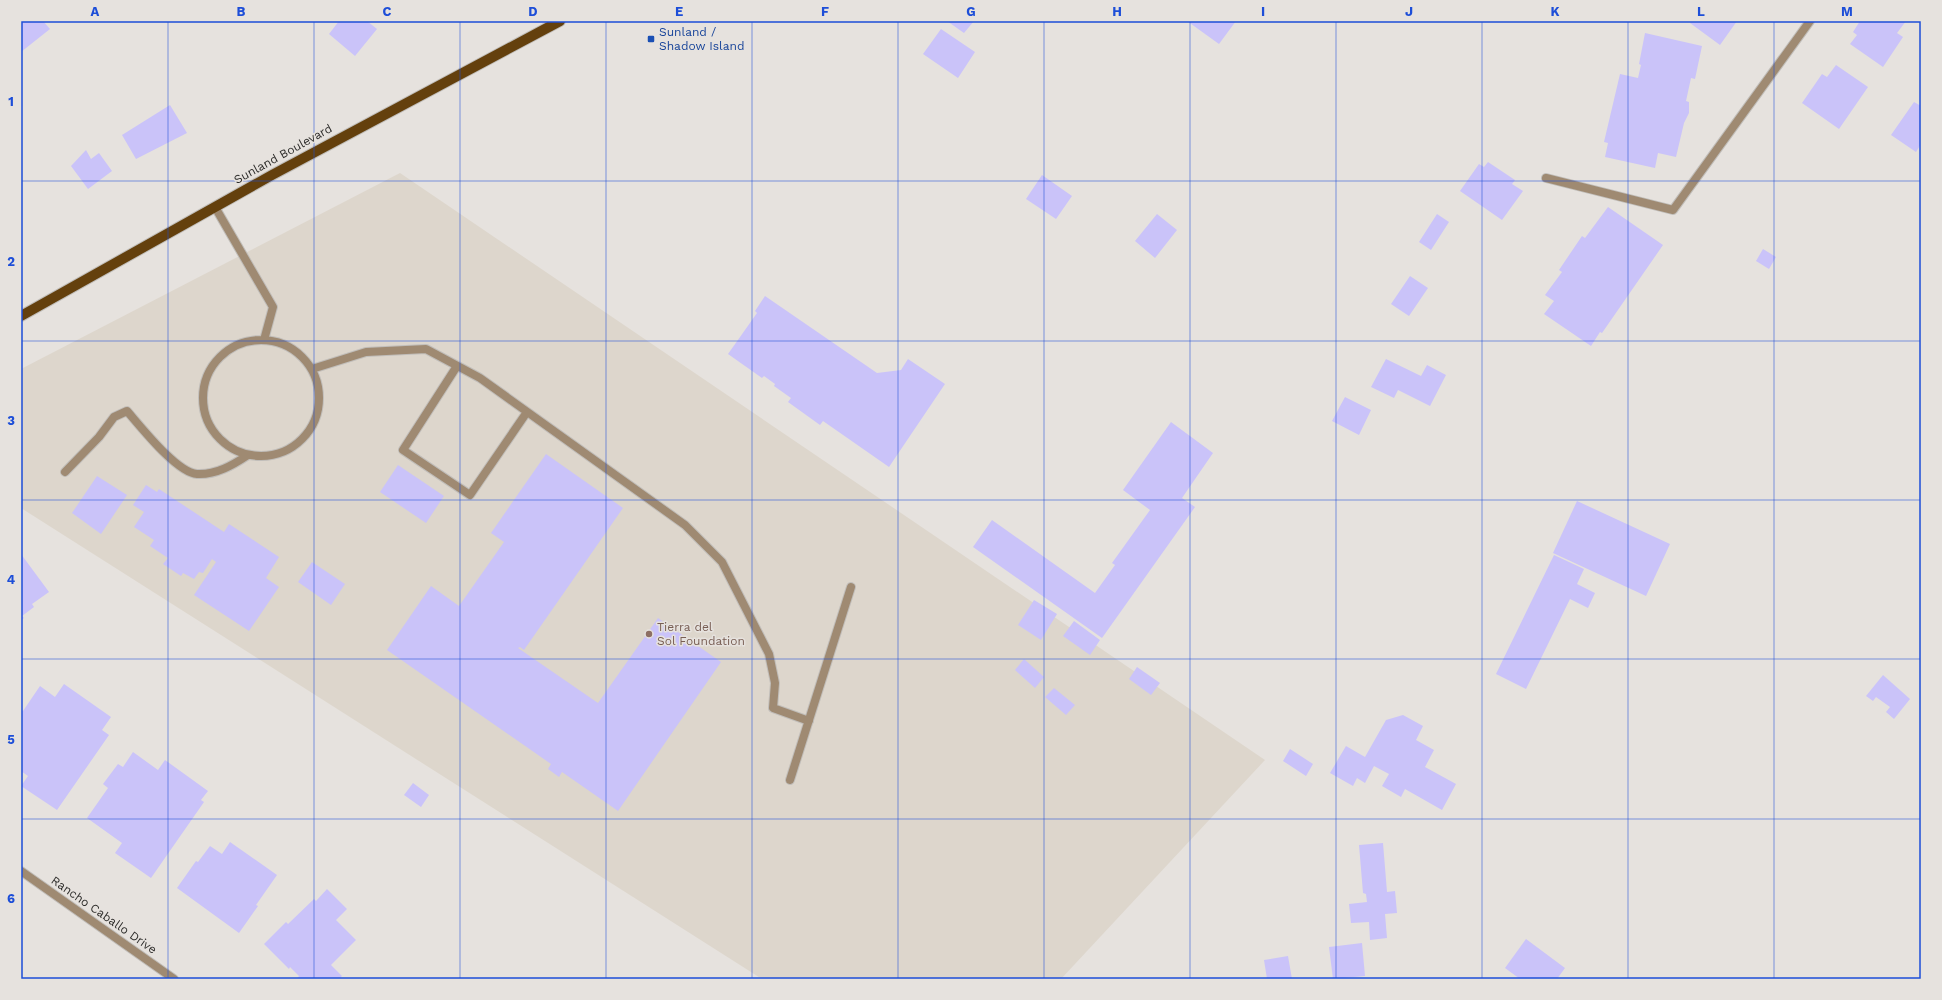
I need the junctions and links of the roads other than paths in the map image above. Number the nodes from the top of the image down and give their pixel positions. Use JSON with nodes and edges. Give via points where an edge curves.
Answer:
{"nodes":[{"id":1,"x":560,"y":21,"type":"edge"},
{"id":2,"x":1810,"y":21,"type":"edge"},
{"id":3,"x":1546,"y":178,"type":"dead end"},
{"id":4,"x":215,"y":207,"type":"junction"},
{"id":5,"x":21,"y":316,"type":"edge"},
{"id":6,"x":264,"y":340,"type":"junction"},
{"id":7,"x":457,"y":366,"type":"junction"},
{"id":8,"x":312,"y":370,"type":"junction"},
{"id":9,"x":527,"y":412,"type":"junction"},
{"id":10,"x":248,"y":455,"type":"junction"},
{"id":11,"x":66,"y":472,"type":"dead end"},
{"id":12,"x":851,"y":587,"type":"dead end"},
{"id":13,"x":809,"y":721,"type":"junction"},
{"id":14,"x":790,"y":780,"type":"dead end"},
{"id":15,"x":21,"y":871,"type":"edge"},
{"id":16,"x":174,"y":979,"type":"edge"}],
"edges":[{"from":1,"to":4,"type":"main road","name":"Sunland Boulevard","via":[[385,113]]},
{"from":2,"to":3,"type":"street","via":[[1672,210]]},
{"from":4,"to":5,"type":"main road","name":"Sunland Boulevard"},
{"from":4,"to":6,"type":"street","via":[[273,307]]},
{"from":6,"to":8,"type":"street","via":[[283,344],[299,354]]},
{"from":6,"to":10,"type":"street","via":[[245,342],[228,350],[214,364],[205,380],[202,400],[206,418],[215,436],[230,448]]},
{"from":7,"to":8,"type":"street","via":[[426,349],[366,352]]},
{"from":7,"to":9,"type":"street","via":[[480,378]]},
{"from":7,"to":9,"type":"street","via":[[403,450],[470,495]]},
{"from":8,"to":10,"type":"street","via":[[318,387],[319,406],[313,425],[301,441],[286,452],[267,457]]},
{"from":9,"to":13,"type":"street","via":[[685,524],[722,562],[769,654],[774,683],[773,708]]},
{"from":10,"to":11,"type":"street","via":[[227,468],[196,474],[172,461],[127,411],[114,417]]},
{"from":12,"to":13,"type":"street"},
{"from":13,"to":14,"type":"street"},
{"from":15,"to":16,"type":"street","name":"Rancho Caballo Drive"}]}
